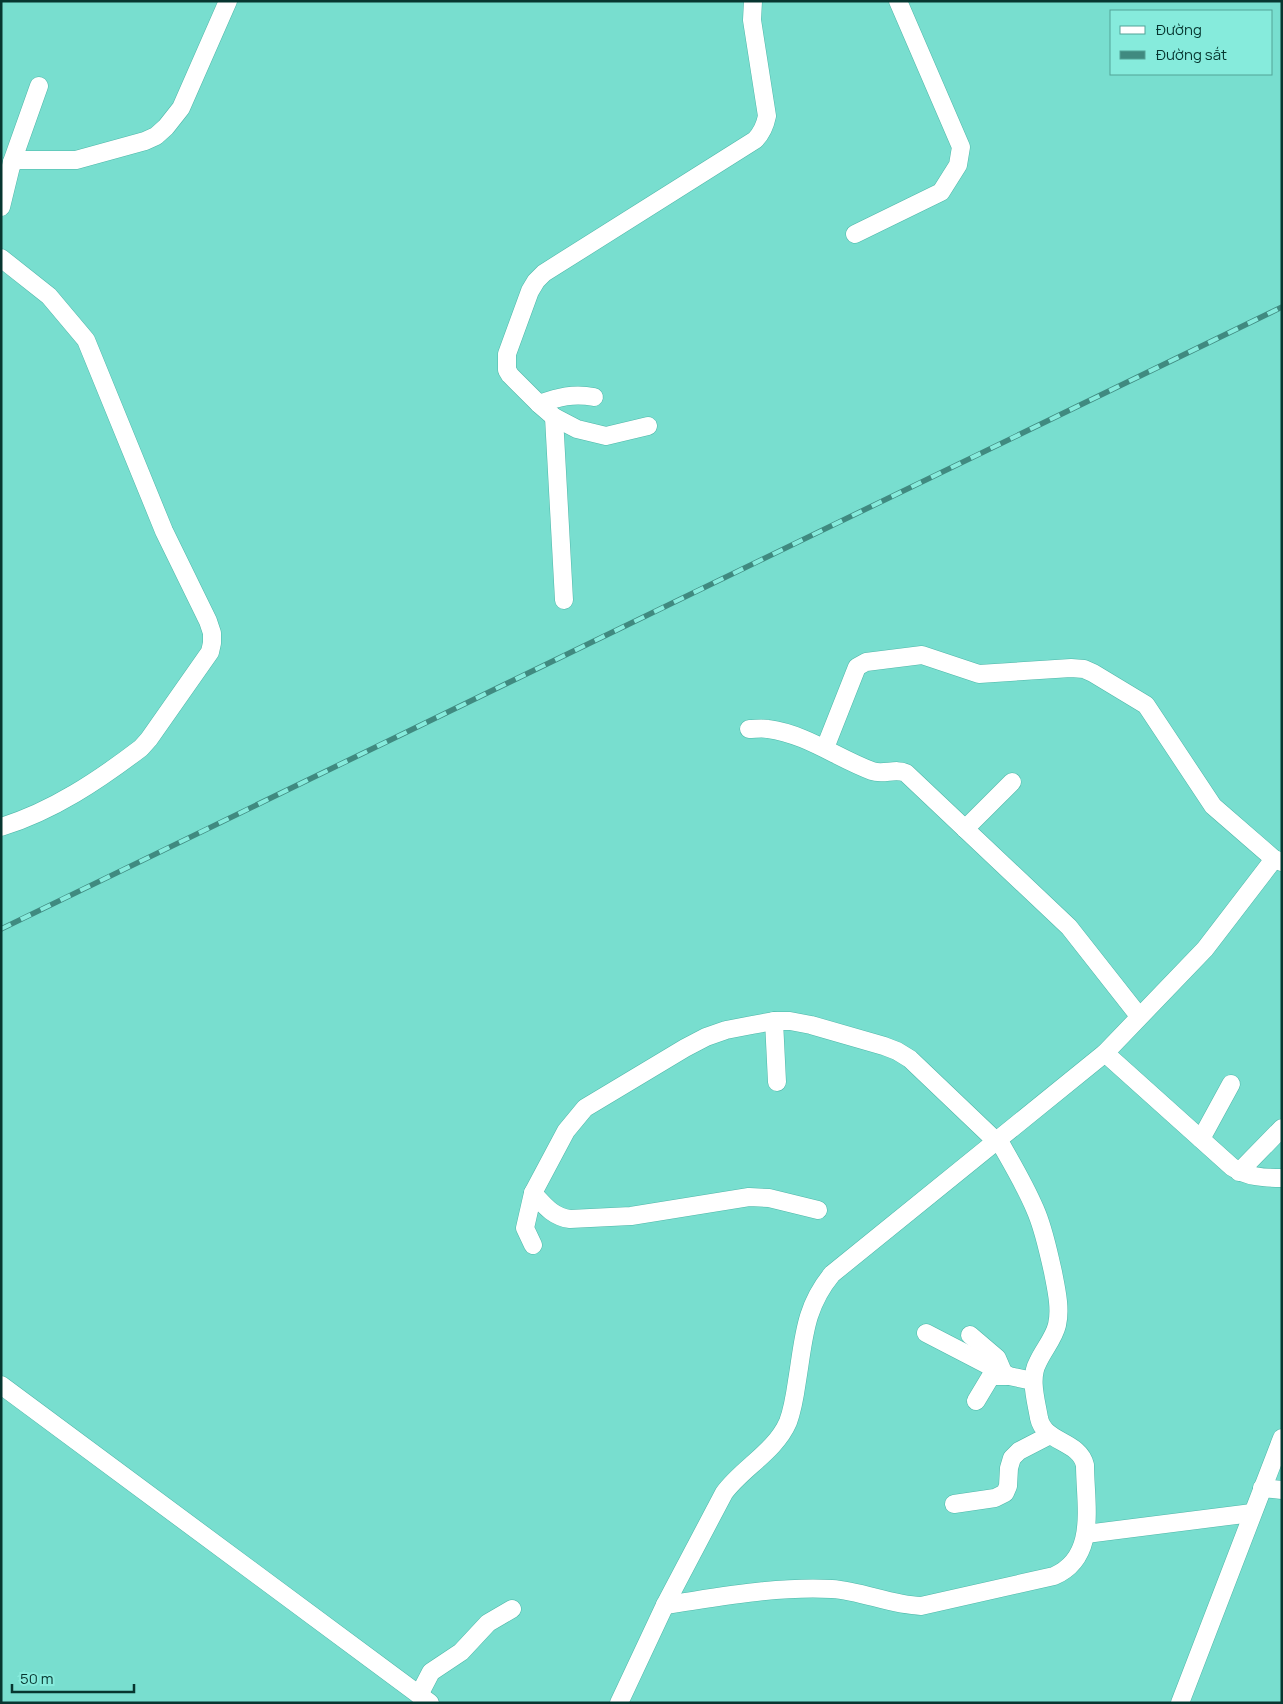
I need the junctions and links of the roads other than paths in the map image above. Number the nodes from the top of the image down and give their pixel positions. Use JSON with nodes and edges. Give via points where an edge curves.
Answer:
{"nodes":[{"id":1,"x":228,"y":1,"type":"edge"},
{"id":2,"x":753,"y":1,"type":"edge"},
{"id":3,"x":898,"y":1,"type":"edge"},
{"id":4,"x":39,"y":86,"type":"dead end"},
{"id":5,"x":6,"y":184,"type":"edge"},
{"id":6,"x":855,"y":234,"type":"dead end"},
{"id":7,"x":1,"y":258,"type":"edge"},
{"id":8,"x":594,"y":397,"type":"dead end"},
{"id":9,"x":539,"y":404,"type":"junction"},
{"id":10,"x":554,"y":417,"type":"junction"},
{"id":11,"x":648,"y":426,"type":"dead end"},
{"id":12,"x":564,"y":600,"type":"dead end"},
{"id":13,"x":749,"y":729,"type":"dead end"},
{"id":14,"x":825,"y":748,"type":"junction"},
{"id":15,"x":1012,"y":782,"type":"dead end"},
{"id":16,"x":1,"y":827,"type":"edge"},
{"id":17,"x":965,"y":829,"type":"junction"},
{"id":18,"x":1278,"y":860,"type":"edge"},
{"id":19,"x":1139,"y":1016,"type":"junction"},
{"id":20,"x":774,"y":1021,"type":"junction"},
{"id":21,"x":1105,"y":1053,"type":"junction"},
{"id":22,"x":777,"y":1082,"type":"dead end"},
{"id":23,"x":1232,"y":1084,"type":"dead end"},
{"id":24,"x":1282,"y":1128,"type":"edge"},
{"id":25,"x":1201,"y":1139,"type":"junction"},
{"id":26,"x":997,"y":1140,"type":"junction"},
{"id":27,"x":1240,"y":1172,"type":"junction"},
{"id":28,"x":1282,"y":1178,"type":"edge"},
{"id":29,"x":534,"y":1193,"type":"junction"},
{"id":30,"x":818,"y":1210,"type":"dead end"},
{"id":31,"x":533,"y":1245,"type":"dead end"},
{"id":32,"x":926,"y":1333,"type":"dead end"},
{"id":33,"x":970,"y":1335,"type":"dead end"},
{"id":34,"x":1006,"y":1374,"type":"junction"},
{"id":35,"x":1033,"y":1381,"type":"junction"},
{"id":36,"x":1,"y":1385,"type":"edge"},
{"id":37,"x":976,"y":1401,"type":"dead end"},
{"id":38,"x":1020,"y":1435,"type":"dead end"},
{"id":39,"x":1048,"y":1436,"type":"junction"},
{"id":40,"x":1282,"y":1438,"type":"edge"},
{"id":41,"x":1262,"y":1488,"type":"junction"},
{"id":42,"x":1282,"y":1490,"type":"edge"},
{"id":43,"x":954,"y":1504,"type":"dead end"},
{"id":44,"x":1252,"y":1513,"type":"junction"},
{"id":45,"x":1086,"y":1534,"type":"junction"},
{"id":46,"x":665,"y":1605,"type":"junction"},
{"id":47,"x":512,"y":1608,"type":"dead end"},
{"id":48,"x":1181,"y":1698,"type":"edge"},
{"id":49,"x":425,"y":1699,"type":"edge"},
{"id":50,"x":619,"y":1703,"type":"edge"}],
"edges":[{"from":1,"to":5,"type":"street","via":[[181,108],[156,136],[76,160],[19,160]]},
{"from":2,"to":9,"type":"street","via":[[752,20],[766,126],[755,140],[536,281],[506,364],[510,374]]},
{"from":3,"to":6,"type":"street","via":[[961,147],[958,165],[941,192]]},
{"from":4,"to":5,"type":"street"},
{"from":7,"to":16,"type":"street","via":[[49,296],[86,340],[164,532],[212,633],[210,652],[141,748],[72,796]]},
{"from":8,"to":9,"type":"street","via":[[579,394]]},
{"from":9,"to":10,"type":"street"},
{"from":10,"to":11,"type":"street","via":[[577,429],[606,436]]},
{"from":10,"to":12,"type":"street"},
{"from":13,"to":14,"type":"street","via":[[768,729]]},
{"from":14,"to":17,"type":"street","via":[[874,771],[900,770],[906,773]]},
{"from":14,"to":18,"type":"street","via":[[857,667],[866,662],[922,655],[979,674],[1084,669],[1146,705],[1213,806]]},
{"from":15,"to":17,"type":"street"},
{"from":17,"to":19,"type":"street","via":[[1069,928]]},
{"from":18,"to":19,"type":"street","via":[[1205,949]]},
{"from":19,"to":21,"type":"street"},
{"from":20,"to":22,"type":"street"},
{"from":20,"to":26,"type":"street","via":[[811,1025],[897,1051],[910,1059]]},
{"from":20,"to":29,"type":"street","via":[[706,1037],[585,1108],[566,1131]]},
{"from":21,"to":25,"type":"street"},
{"from":21,"to":26,"type":"street"},
{"from":23,"to":25,"type":"street"},
{"from":24,"to":27,"type":"street"},
{"from":25,"to":27,"type":"street"},
{"from":26,"to":35,"type":"street","via":[[1036,1210],[1057,1291],[1057,1324],[1037,1363]]},
{"from":26,"to":46,"type":"street","via":[[832,1274],[821,1287],[807,1319],[788,1422],[772,1446],[724,1493]]},
{"from":27,"to":28,"type":"street","via":[[1257,1178]]},
{"from":29,"to":30,"type":"street","via":[[547,1209],[570,1219],[631,1216],[749,1197],[769,1198]]},
{"from":29,"to":31,"type":"street","via":[[525,1228]]},
{"from":32,"to":34,"type":"street"},
{"from":33,"to":34,"type":"street","via":[[997,1358]]},
{"from":34,"to":35,"type":"street"},
{"from":34,"to":37,"type":"street","via":[[991,1376]]},
{"from":35,"to":39,"type":"street","via":[[1039,1420]]},
{"from":36,"to":49,"type":"street"},
{"from":38,"to":39,"type":"street"},
{"from":39,"to":43,"type":"street","via":[[1012,1458],[1005,1493],[995,1498]]},
{"from":39,"to":45,"type":"street","via":[[1073,1447],[1083,1457]]},
{"from":40,"to":41,"type":"street"},
{"from":41,"to":42,"type":"street"},
{"from":41,"to":44,"type":"street"},
{"from":44,"to":45,"type":"street"},
{"from":44,"to":48,"type":"street"},
{"from":45,"to":46,"type":"street","via":[[1076,1560],[1062,1573],[922,1606],[831,1589],[775,1590]]},
{"from":46,"to":50,"type":"street"},
{"from":47,"to":49,"type":"street","via":[[488,1623],[461,1652],[431,1672]]}]}
